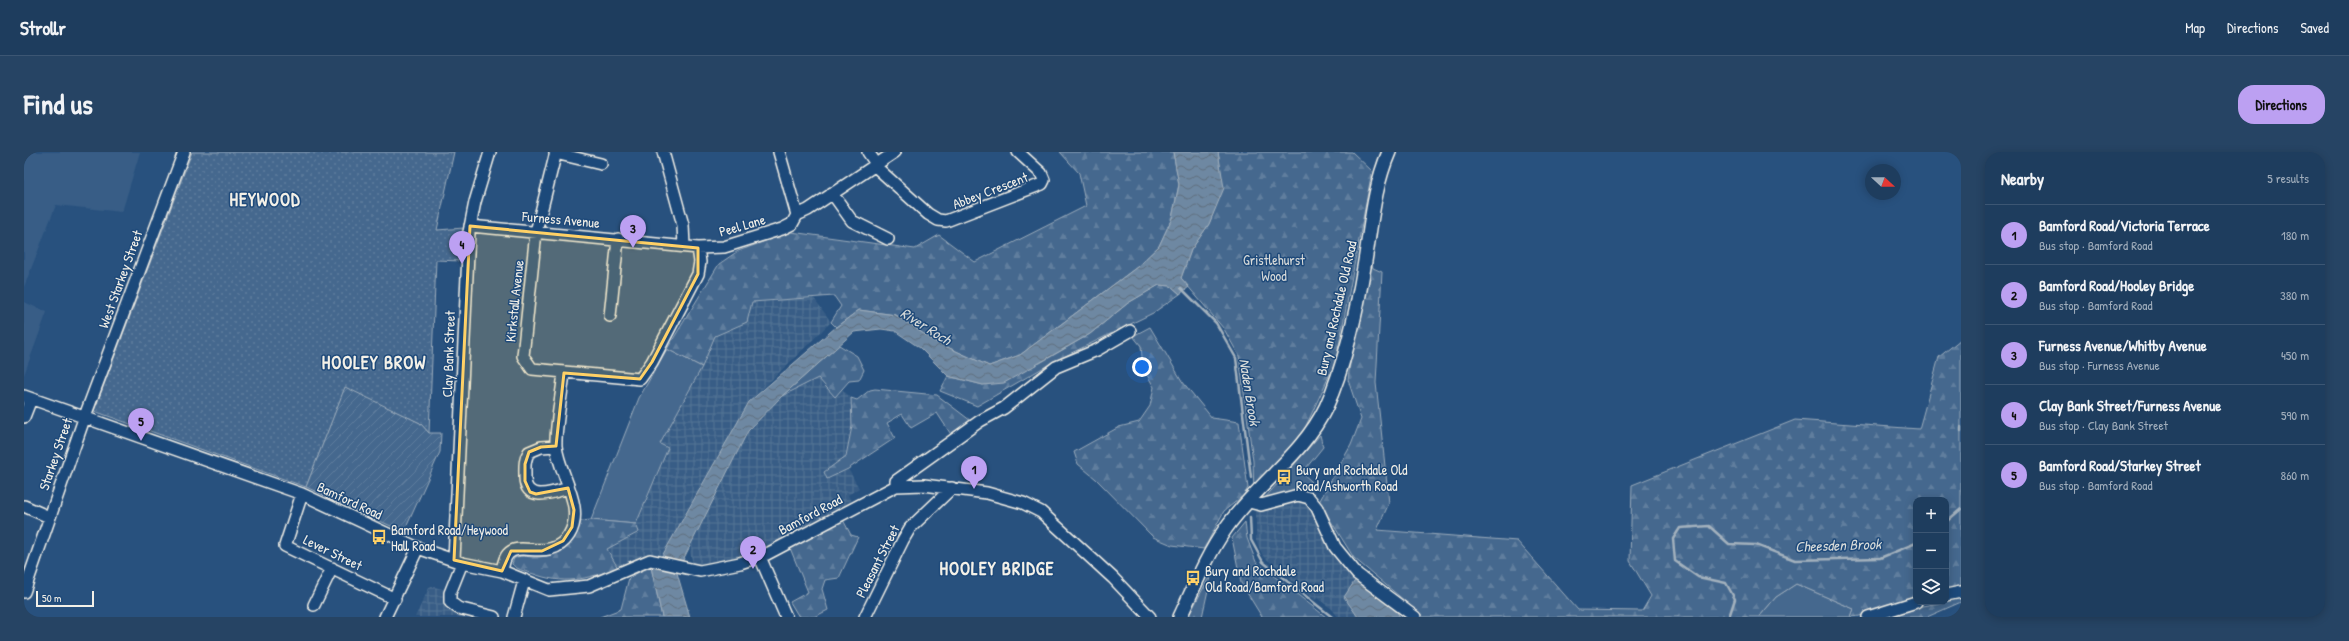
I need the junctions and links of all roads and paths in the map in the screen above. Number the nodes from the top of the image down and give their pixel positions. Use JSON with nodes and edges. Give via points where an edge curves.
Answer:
{"nodes":[{"id":1,"x":184,"y":152,"type":"edge"},
{"id":2,"x":490,"y":152,"type":"edge"},
{"id":3,"x":556,"y":152,"type":"edge"},
{"id":4,"x":663,"y":152,"type":"edge"},
{"id":5,"x":780,"y":152,"type":"edge"},
{"id":6,"x":868,"y":152,"type":"edge"},
{"id":7,"x":895,"y":152,"type":"edge"},
{"id":8,"x":1018,"y":152,"type":"edge"},
{"id":9,"x":1389,"y":152,"type":"edge"},
{"id":10,"x":601,"y":164,"type":"dead end"},
{"id":11,"x":876,"y":166,"type":"junction"},
{"id":12,"x":832,"y":193,"type":"junction"},
{"id":13,"x":797,"y":215,"type":"junction"},
{"id":14,"x":470,"y":226,"type":"junction"},
{"id":15,"x":536,"y":232,"type":"junction"},
{"id":16,"x":618,"y":239,"type":"junction"},
{"id":17,"x":888,"y":239,"type":"dead end"},
{"id":18,"x":684,"y":246,"type":"junction"},
{"id":19,"x":698,"y":248,"type":"junction"},
{"id":20,"x":610,"y":316,"type":"dead end"},
{"id":21,"x":1130,"y":331,"type":"dead end"},
{"id":22,"x":564,"y":373,"type":"junction"},
{"id":23,"x":27,"y":397,"type":"edge"},
{"id":24,"x":85,"y":416,"type":"junction"},
{"id":25,"x":24,"y":417,"type":"edge"},
{"id":26,"x":556,"y":446,"type":"junction"},
{"id":27,"x":896,"y":486,"type":"junction"},
{"id":28,"x":568,"y":488,"type":"junction"},
{"id":29,"x":952,"y":488,"type":"junction"},
{"id":30,"x":302,"y":494,"type":"junction"},
{"id":31,"x":1249,"y":502,"type":"junction"},
{"id":32,"x":24,"y":506,"type":"edge"},
{"id":33,"x":49,"y":517,"type":"junction"},
{"id":34,"x":418,"y":548,"type":"junction"},
{"id":35,"x":760,"y":557,"type":"junction"},
{"id":36,"x":458,"y":561,"type":"junction"},
{"id":37,"x":332,"y":568,"type":"junction"},
{"id":38,"x":502,"y":571,"type":"junction"},
{"id":39,"x":524,"y":582,"type":"junction"},
{"id":40,"x":24,"y":592,"type":"edge"},
{"id":41,"x":1961,"y":592,"type":"edge"},
{"id":42,"x":1949,"y":594,"type":"edge"},
{"id":43,"x":395,"y":599,"type":"junction"},
{"id":44,"x":1913,"y":603,"type":"edge"},
{"id":45,"x":314,"y":604,"type":"dead end"},
{"id":46,"x":386,"y":617,"type":"edge"},
{"id":47,"x":494,"y":617,"type":"edge"},
{"id":48,"x":514,"y":617,"type":"edge"},
{"id":49,"x":786,"y":617,"type":"edge"},
{"id":50,"x":866,"y":617,"type":"edge"},
{"id":51,"x":1150,"y":617,"type":"edge"},
{"id":52,"x":1180,"y":617,"type":"edge"},
{"id":53,"x":1415,"y":617,"type":"edge"},
{"id":54,"x":1868,"y":617,"type":"edge"}],
"edges":[{"from":1,"to":24,"type":"street","name":"West Starkey Street"},
{"from":2,"to":14,"type":"street","name":"Clay Bank Street"},
{"from":3,"to":10,"type":"street"},
{"from":3,"to":15,"type":"street","name":"Kirkstall Avenue"},
{"from":4,"to":18,"type":"street","via":[[683,225]]},
{"from":5,"to":13,"type":"street"},
{"from":6,"to":11,"type":"street","name":"Abbey Crescent"},
{"from":7,"to":11,"type":"street","name":"Peel Lane"},
{"from":8,"to":11,"type":"street","name":"Abbey Crescent","via":[[1041,173],[1044,180],[1042,184],[946,221],[928,214]]},
{"from":9,"to":31,"type":"main road","name":"Bury and Rochdale Old Road","via":[[1376,191],[1364,268],[1340,372],[1333,390],[1307,438]]},
{"from":11,"to":12,"type":"street","name":"Peel Lane"},
{"from":12,"to":13,"type":"street","name":"Peel Lane"},
{"from":12,"to":17,"type":"street","via":[[852,221]]},
{"from":13,"to":19,"type":"street","name":"Peel Lane","via":[[792,224],[782,229],[724,247]]},
{"from":14,"to":15,"type":"street","name":"Furness Avenue"},
{"from":14,"to":36,"type":"street","name":"Clay Bank Street"},
{"from":15,"to":16,"type":"street","name":"Furness Avenue"},
{"from":15,"to":22,"type":"street","name":"Kirkstall Avenue","via":[[523,356],[532,369]]},
{"from":16,"to":18,"type":"street","name":"Furness Avenue"},
{"from":16,"to":20,"type":"street"},
{"from":18,"to":19,"type":"street","name":"Furness Avenue"},
{"from":19,"to":22,"type":"street","name":"Kirkstall Avenue","via":[[698,274],[652,362],[640,379]]},
{"from":21,"to":27,"type":"street","via":[[1040,377],[1004,408],[980,421],[896,481]]},
{"from":22,"to":26,"type":"street"},
{"from":23,"to":24,"type":"street","name":"Bamford Road"},
{"from":23,"to":25,"type":"street"},
{"from":24,"to":30,"type":"street","name":"Bamford Road"},
{"from":24,"to":33,"type":"street","name":"Starkey Street"},
{"from":26,"to":28,"type":"street"},
{"from":26,"to":28,"type":"street","via":[[541,447],[529,452],[524,481],[530,492],[542,495]]},
{"from":27,"to":29,"type":"street","name":"Bamford Road"},
{"from":27,"to":35,"type":"street","name":"Bamford Road"},
{"from":28,"to":38,"type":"street","via":[[574,510],[568,535],[549,549],[511,551]]},
{"from":29,"to":50,"type":"street","name":"Pleasant Street","via":[[910,528]]},
{"from":29,"to":51,"type":"street","name":"Bamford Road","via":[[987,493],[1023,503],[1041,512],[1113,578]]},
{"from":30,"to":34,"type":"street","name":"Bamford Road"},
{"from":30,"to":37,"type":"street","name":"Lever Street","via":[[285,546]]},
{"from":31,"to":52,"type":"main road","name":"Bury and Rochdale Old Road","via":[[1226,529]]},
{"from":31,"to":53,"type":"street","via":[[1261,505],[1298,495],[1309,498],[1317,508],[1334,547],[1357,574]]},
{"from":32,"to":33,"type":"street"},
{"from":33,"to":40,"type":"street","name":"Starkey Street"},
{"from":34,"to":36,"type":"street","name":"Bamford Road"},
{"from":34,"to":43,"type":"street"},
{"from":35,"to":39,"type":"street","name":"Bamford Road","via":[[700,571],[656,560],[646,561],[590,586],[549,590]]},
{"from":35,"to":49,"type":"street"},
{"from":36,"to":38,"type":"street","name":"Bamford Road"},
{"from":36,"to":47,"type":"street","name":"Clay Bank Street","via":[[450,602],[458,608]]},
{"from":37,"to":43,"type":"street","name":"Lever Street"},
{"from":37,"to":45,"type":"street"},
{"from":38,"to":39,"type":"street","name":"Bamford Road"},
{"from":39,"to":48,"type":"street"},
{"from":41,"to":42,"type":"street"},
{"from":43,"to":46,"type":"street"},
{"from":44,"to":54,"type":"street"}]}
